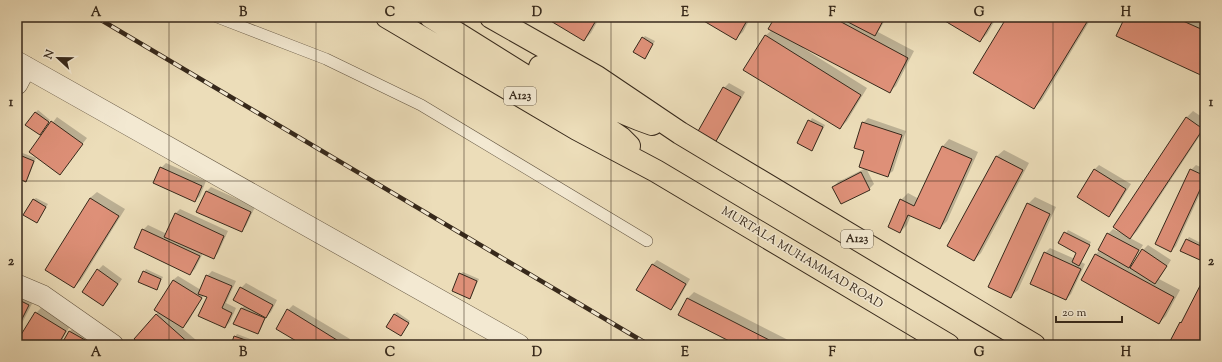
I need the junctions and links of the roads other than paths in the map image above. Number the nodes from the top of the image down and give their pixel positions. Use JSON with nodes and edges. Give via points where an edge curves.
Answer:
{"nodes":[{"id":1,"x":217,"y":17,"type":"edge"},
{"id":2,"x":387,"y":17,"type":"edge"},
{"id":3,"x":431,"y":17,"type":"edge"},
{"id":4,"x":456,"y":17,"type":"edge"},
{"id":5,"x":482,"y":31,"type":"edge"},
{"id":6,"x":20,"y":71,"type":"edge"},
{"id":7,"x":656,"y":171,"type":"junction"},
{"id":8,"x":647,"y":241,"type":"dead end"},
{"id":9,"x":17,"y":285,"type":"edge"},
{"id":10,"x":113,"y":345,"type":"edge"},
{"id":11,"x":519,"y":345,"type":"edge"},
{"id":12,"x":948,"y":345,"type":"edge"},
{"id":13,"x":1034,"y":345,"type":"edge"}],
"edges":[{"from":1,"to":8,"type":"lane","via":[[326,59],[421,105]]},
{"from":2,"to":7,"type":"highway","name":"MURTALA MUHAMMAD ROAD","number":"A123","via":[[577,130]]},
{"from":3,"to":5,"type":"highway","name":"MURTALA MUHAMMAD ROAD","number":"A123"},
{"from":4,"to":5,"type":"highway","name":"MURTALA MUHAMMAD ROAD","number":"A123"},
{"from":5,"to":7,"type":"highway","name":"MURTALA MUHAMMAD ROAD","number":"A123","via":[[621,138]]},
{"from":5,"to":13,"type":"highway","name":"MURTALA MUHAMMAD ROAD","number":"A123","via":[[597,77],[680,133]]},
{"from":6,"to":11,"type":"street"},
{"from":7,"to":12,"type":"highway","name":"MURTALA MUHAMMAD ROAD","number":"A123"},
{"from":9,"to":10,"type":"street","via":[[42,296]]}]}
